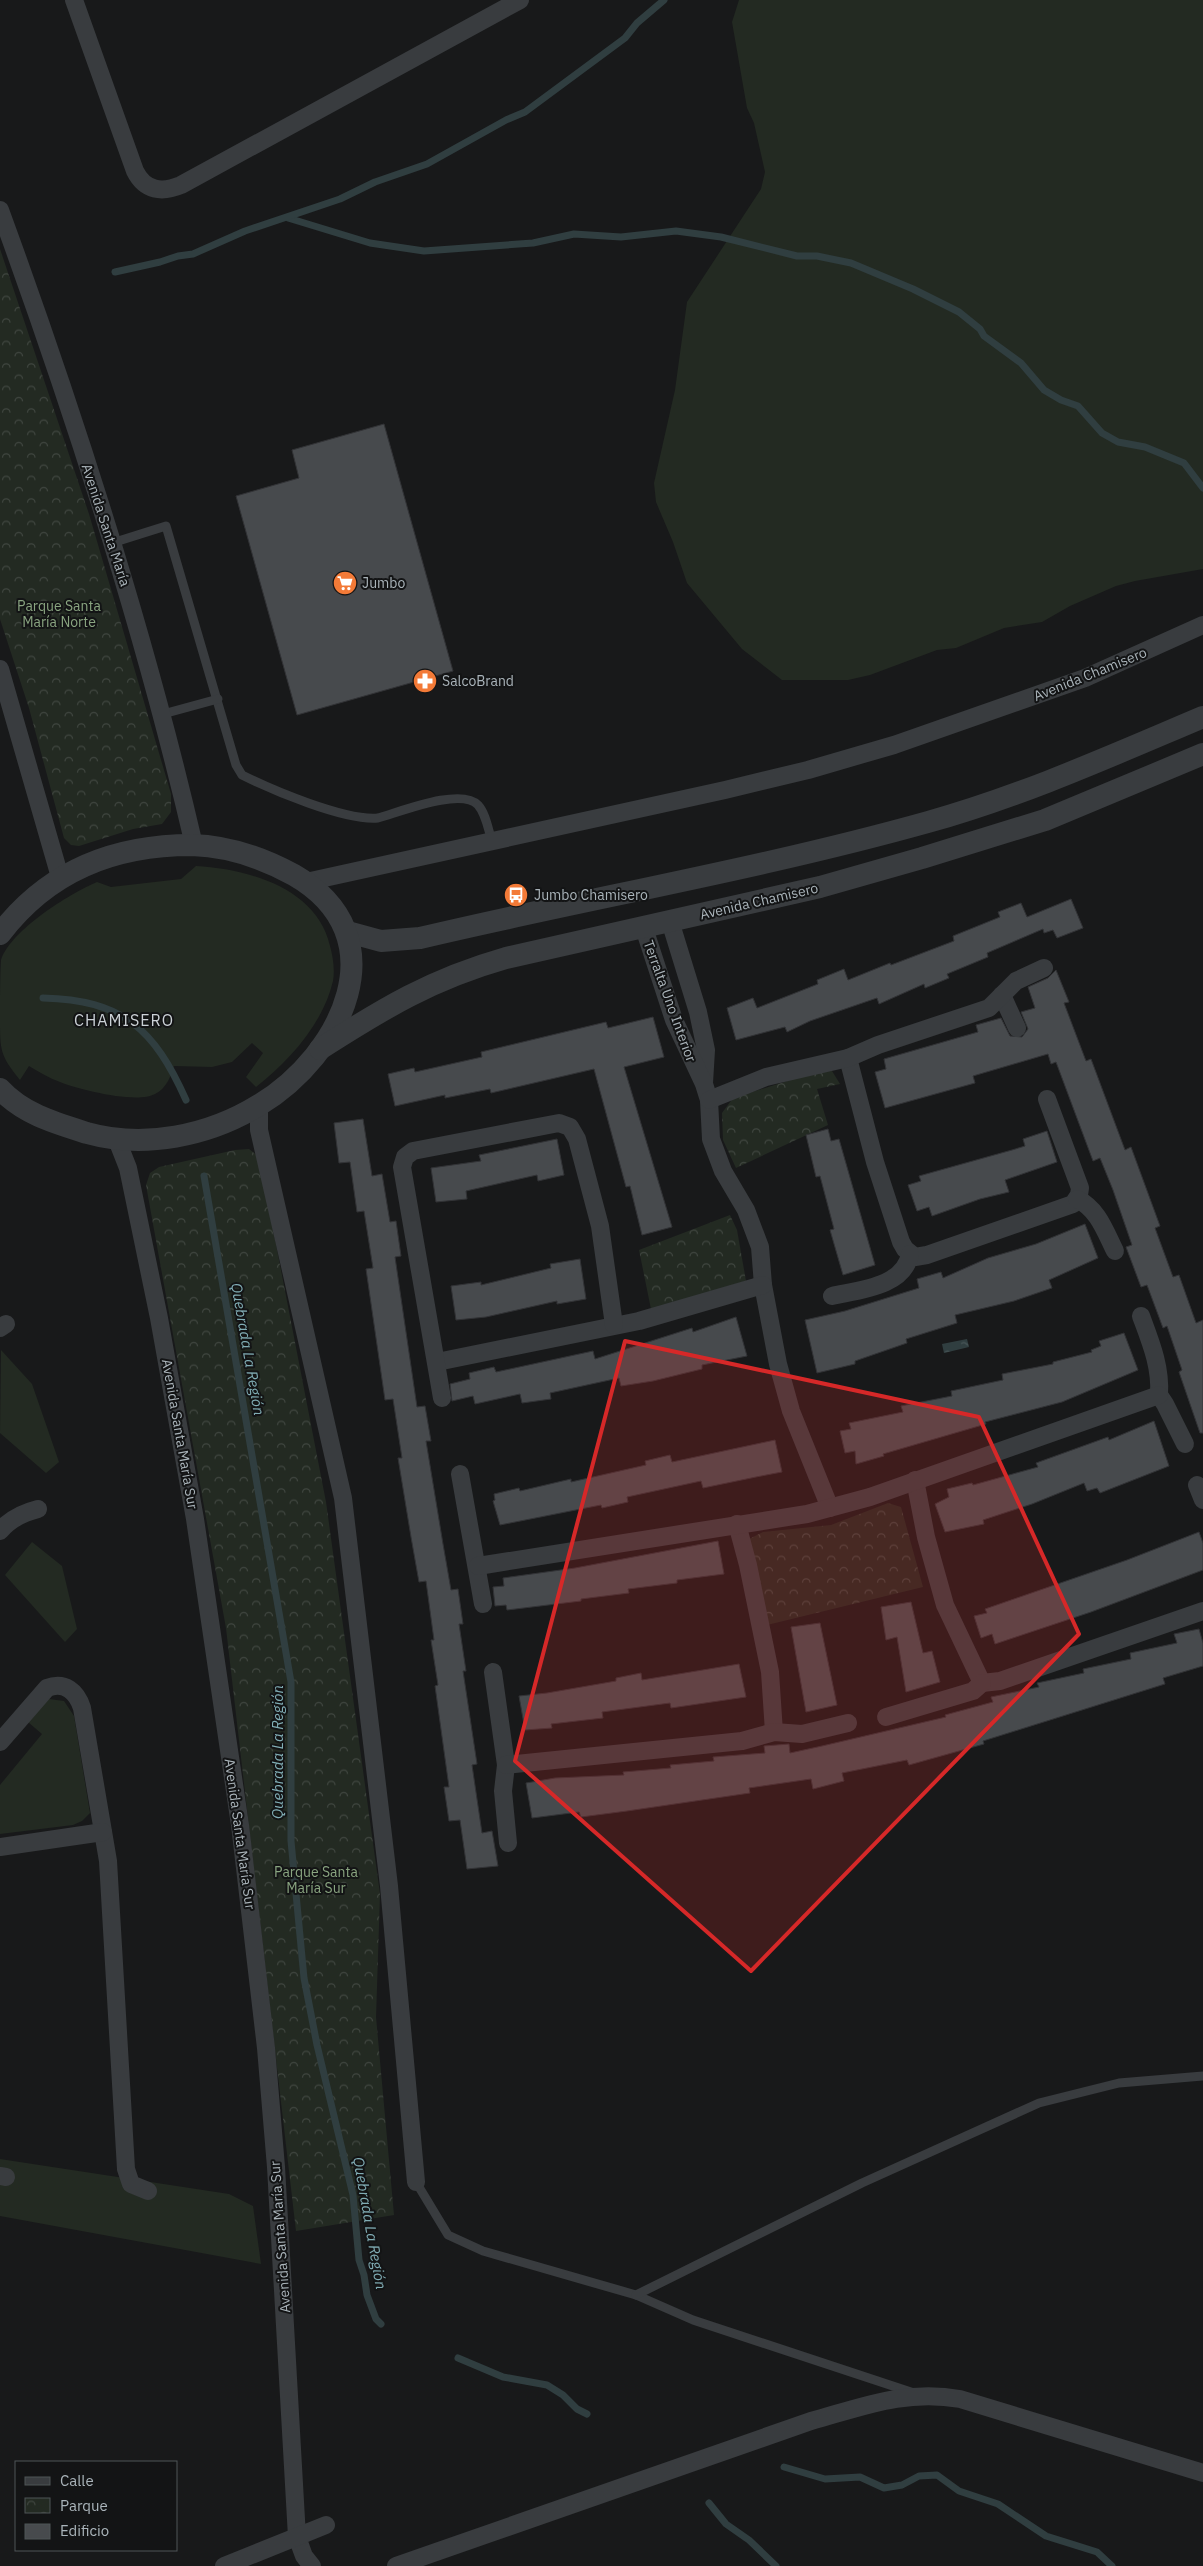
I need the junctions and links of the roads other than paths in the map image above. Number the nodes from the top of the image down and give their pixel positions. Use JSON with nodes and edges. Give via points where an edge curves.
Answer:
{"nodes":[{"id":1,"x":74,"y":0,"type":"edge"},
{"id":2,"x":520,"y":0,"type":"edge"},
{"id":3,"x":0,"y":210,"type":"edge"},
{"id":4,"x":112,"y":543,"type":"junction"},
{"id":5,"x":1203,"y":625,"type":"edge"},
{"id":6,"x":0,"y":669,"type":"edge"},
{"id":7,"x":218,"y":700,"type":"junction"},
{"id":8,"x":162,"y":714,"type":"junction"},
{"id":9,"x":1203,"y":717,"type":"edge"},
{"id":10,"x":1203,"y":754,"type":"edge"},
{"id":11,"x":492,"y":841,"type":"junction"},
{"id":12,"x":194,"y":845,"type":"junction"},
{"id":13,"x":60,"y":877,"type":"junction"},
{"id":14,"x":306,"y":882,"type":"junction"},
{"id":15,"x":670,"y":920,"type":"junction"},
{"id":16,"x":644,"y":928,"type":"junction"},
{"id":17,"x":348,"y":932,"type":"junction"},
{"id":18,"x":0,"y":934,"type":"edge"},
{"id":19,"x":1044,"y":968,"type":"dead end"},
{"id":20,"x":1002,"y":995,"type":"junction"},
{"id":21,"x":1017,"y":1028,"type":"dead end"},
{"id":22,"x":320,"y":1049,"type":"junction"},
{"id":23,"x":848,"y":1058,"type":"junction"},
{"id":24,"x":0,"y":1089,"type":"edge"},
{"id":25,"x":706,"y":1092,"type":"junction"},
{"id":26,"x":1047,"y":1099,"type":"dead end"},
{"id":27,"x":0,"y":1105,"type":"edge"},
{"id":28,"x":259,"y":1105,"type":"junction"},
{"id":29,"x":29,"y":1113,"type":"junction"},
{"id":30,"x":117,"y":1140,"type":"junction"},
{"id":31,"x":1077,"y":1199,"type":"junction"},
{"id":32,"x":1115,"y":1251,"type":"dead end"},
{"id":33,"x":910,"y":1254,"type":"junction"},
{"id":34,"x":763,"y":1285,"type":"junction"},
{"id":35,"x":832,"y":1296,"type":"dead end"},
{"id":36,"x":1141,"y":1316,"type":"dead end"},
{"id":37,"x":614,"y":1325,"type":"junction"},
{"id":38,"x":437,"y":1362,"type":"junction"},
{"id":39,"x":1159,"y":1395,"type":"junction"},
{"id":40,"x":442,"y":1398,"type":"dead end"},
{"id":41,"x":1185,"y":1444,"type":"dead end"},
{"id":42,"x":460,"y":1474,"type":"dead end"},
{"id":43,"x":915,"y":1480,"type":"junction"},
{"id":44,"x":830,"y":1508,"type":"junction"},
{"id":45,"x":38,"y":1509,"type":"dead end"},
{"id":46,"x":737,"y":1524,"type":"junction"},
{"id":47,"x":0,"y":1531,"type":"edge"},
{"id":48,"x":478,"y":1566,"type":"junction"},
{"id":49,"x":484,"y":1604,"type":"dead end"},
{"id":50,"x":1203,"y":1611,"type":"edge"},
{"id":51,"x":494,"y":1672,"type":"dead end"},
{"id":52,"x":982,"y":1683,"type":"junction"},
{"id":53,"x":886,"y":1717,"type":"dead end"},
{"id":54,"x":848,"y":1723,"type":"dead end"},
{"id":55,"x":774,"y":1732,"type":"junction"},
{"id":56,"x":0,"y":1742,"type":"edge"},
{"id":57,"x":506,"y":1765,"type":"junction"},
{"id":58,"x":103,"y":1832,"type":"junction"},
{"id":59,"x":508,"y":1843,"type":"dead end"},
{"id":60,"x":0,"y":1847,"type":"edge"},
{"id":61,"x":1203,"y":2076,"type":"edge"},
{"id":62,"x":416,"y":2182,"type":"joint"},
{"id":63,"x":148,"y":2191,"type":"dead end"},
{"id":64,"x":636,"y":2295,"type":"junction"},
{"id":65,"x":919,"y":2394,"type":"junction"},
{"id":66,"x":1203,"y":2473,"type":"edge"},
{"id":67,"x":326,"y":2525,"type":"dead end"},
{"id":68,"x":297,"y":2538,"type":"junction"},
{"id":69,"x":224,"y":2566,"type":"edge"},
{"id":70,"x":312,"y":2566,"type":"edge"},
{"id":71,"x":396,"y":2566,"type":"edge"}],
"edges":[{"from":1,"to":2,"type":"street","via":[[135,171],[151,188],[166,190],[181,185]]},
{"from":3,"to":4,"type":"street","name":"Avenida Santa María","via":[[62,386]]},
{"from":4,"to":7,"type":"lane","via":[[166,526]]},
{"from":4,"to":8,"type":"street","name":"Avenida Santa María"},
{"from":5,"to":11,"type":"street","name":"Avenida Chamisero","via":[[1084,678],[894,745],[724,790]]},
{"from":6,"to":13,"type":"street"},
{"from":7,"to":8,"type":"lane"},
{"from":7,"to":11,"type":"lane","via":[[236,765],[242,774],[357,818],[373,819],[452,798],[465,798],[482,810]]},
{"from":8,"to":12,"type":"street","name":"Avenida Santa María"},
{"from":9,"to":17,"type":"street","via":[[1032,788],[929,822],[814,852],[420,938],[381,940]]},
{"from":10,"to":15,"type":"street","name":"Avenida Chamisero","via":[[1026,826],[820,887]]},
{"from":11,"to":14,"type":"street","name":"Avenida Chamisero"},
{"from":12,"to":13,"type":"street","via":[[149,848],[116,855],[88,862]]},
{"from":12,"to":14,"type":"street","via":[[246,854]]},
{"from":13,"to":18,"type":"street","via":[[26,905]]},
{"from":14,"to":17,"type":"street","via":[[332,907]]},
{"from":15,"to":16,"type":"street","name":"Avenida Chamisero"},
{"from":15,"to":25,"type":"street","name":"Terralta Uno Interior","via":[[706,1050]]},
{"from":16,"to":22,"type":"street","name":"Avenida Chamisero","via":[[466,970],[393,1003]]},
{"from":16,"to":25,"type":"street","name":"Terralta Uno Interior","via":[[674,1020]]},
{"from":17,"to":22,"type":"street","via":[[352,963],[348,992],[333,1030]]},
{"from":19,"to":20,"type":"street","via":[[1016,981]]},
{"from":20,"to":21,"type":"street"},
{"from":20,"to":23,"type":"street","via":[[989,1008]]},
{"from":22,"to":28,"type":"street","via":[[284,1087]]},
{"from":23,"to":25,"type":"street"},
{"from":23,"to":33,"type":"street","via":[[878,1171],[901,1242]]},
{"from":24,"to":29,"type":"street"},
{"from":25,"to":34,"type":"street","via":[[711,1140],[723,1171],[746,1210],[760,1247]]},
{"from":26,"to":31,"type":"street","via":[[1080,1188]]},
{"from":27,"to":29,"type":"street"},
{"from":28,"to":30,"type":"street","via":[[197,1132]]},
{"from":28,"to":62,"type":"street","via":[[259,1130],[343,1498],[389,1886]]},
{"from":29,"to":30,"type":"street"},
{"from":30,"to":68,"type":"street","name":"Avenida Santa María Sur","via":[[128,1168],[195,1520],[240,1825],[275,2157]]},
{"from":31,"to":32,"type":"street","via":[[1095,1212]]},
{"from":31,"to":33,"type":"street","via":[[1068,1207],[927,1255]]},
{"from":33,"to":35,"type":"street","via":[[903,1270],[890,1281]]},
{"from":34,"to":37,"type":"street","via":[[639,1321]]},
{"from":34,"to":44,"type":"street","via":[[791,1411]]},
{"from":36,"to":39,"type":"street","via":[[1157,1361]]},
{"from":37,"to":38,"type":"street"},
{"from":37,"to":38,"type":"street","via":[[600,1226],[577,1139],[570,1127],[559,1123],[413,1150],[405,1157],[402,1167]]},
{"from":38,"to":40,"type":"street"},
{"from":39,"to":41,"type":"street"},
{"from":39,"to":43,"type":"street"},
{"from":42,"to":48,"type":"street"},
{"from":43,"to":44,"type":"street"},
{"from":43,"to":52,"type":"street","via":[[926,1537],[945,1605]]},
{"from":44,"to":46,"type":"street"},
{"from":45,"to":47,"type":"street","via":[[22,1513]]},
{"from":46,"to":48,"type":"street"},
{"from":46,"to":55,"type":"street","via":[[770,1672]]},
{"from":48,"to":49,"type":"street"},
{"from":50,"to":52,"type":"street","via":[[1000,1681]]},
{"from":51,"to":57,"type":"street"},
{"from":52,"to":53,"type":"street","via":[[973,1691]]},
{"from":54,"to":55,"type":"street","via":[[802,1734]]},
{"from":55,"to":57,"type":"street","via":[[742,1742]]},
{"from":56,"to":58,"type":"street","via":[[47,1688],[60,1686],[73,1691],[82,1708]]},
{"from":57,"to":59,"type":"street","via":[[503,1791]]},
{"from":58,"to":60,"type":"street"},
{"from":58,"to":63,"type":"street","via":[[108,1861],[126,2169],[131,2184]]},
{"from":61,"to":64,"type":"lane","via":[[1119,2083],[1039,2103],[854,2187]]},
{"from":62,"to":64,"type":"lane","via":[[448,2235],[483,2250]]},
{"from":64,"to":65,"type":"lane","via":[[693,2320]]},
{"from":65,"to":66,"type":"street","via":[[960,2399]]},
{"from":65,"to":71,"type":"street","via":[[811,2421]]},
{"from":67,"to":68,"type":"street"},
{"from":68,"to":69,"type":"street"},
{"from":68,"to":70,"type":"street"}]}
